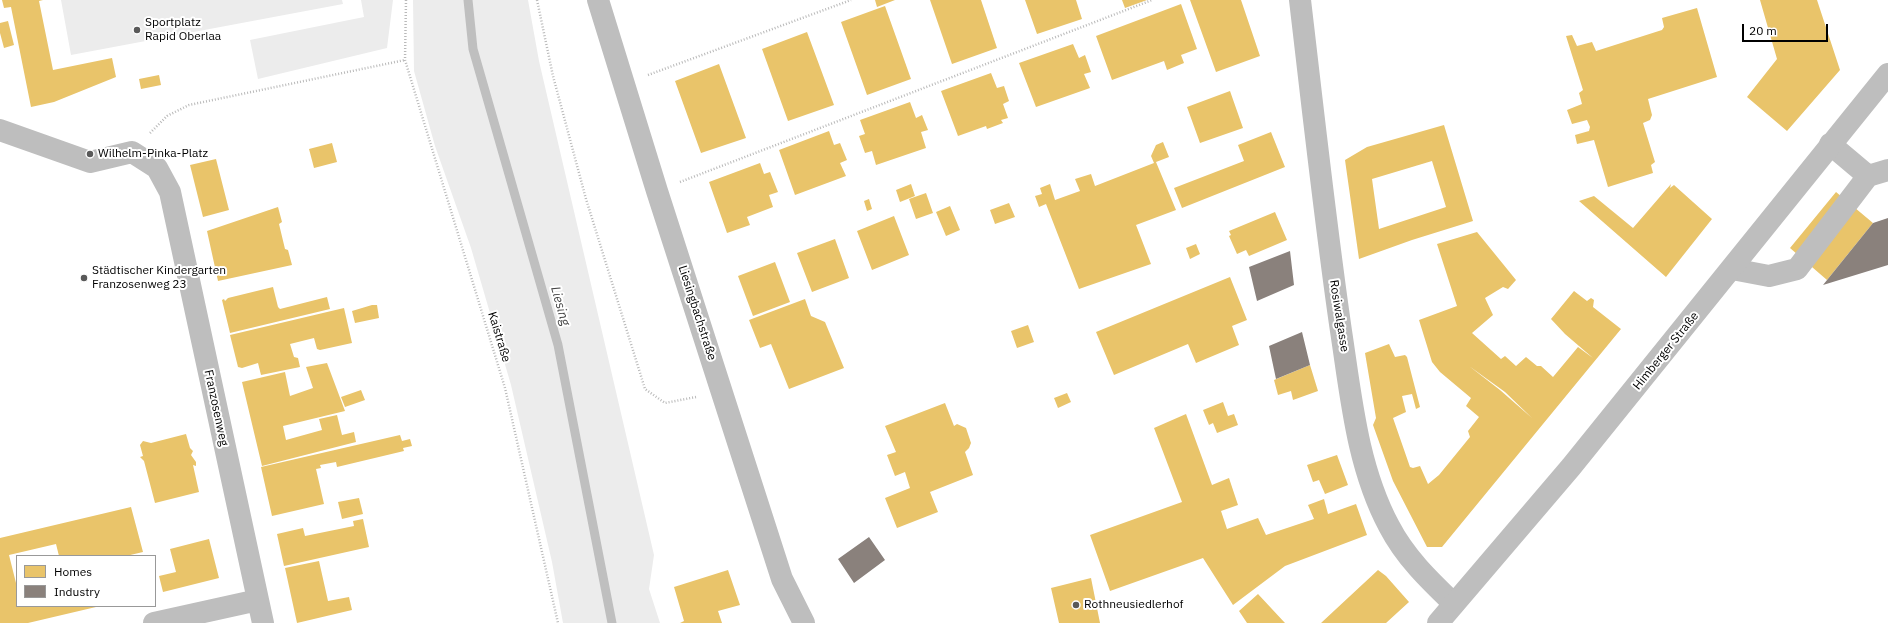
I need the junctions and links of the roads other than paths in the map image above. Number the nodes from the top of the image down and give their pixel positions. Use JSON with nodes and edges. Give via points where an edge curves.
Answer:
{"nodes":[{"id":1,"x":598,"y":0,"type":"edge"},
{"id":2,"x":1300,"y":0,"type":"edge"},
{"id":3,"x":1888,"y":74,"type":"edge"},
{"id":4,"x":0,"y":130,"type":"edge"},
{"id":5,"x":1830,"y":144,"type":"junction"},
{"id":6,"x":1878,"y":173,"type":"edge"},
{"id":7,"x":1732,"y":270,"type":"junction"},
{"id":8,"x":258,"y":600,"type":"junction"},
{"id":9,"x":1454,"y":604,"type":"junction"},
{"id":10,"x":154,"y":623,"type":"edge"},
{"id":11,"x":263,"y":623,"type":"edge"},
{"id":12,"x":804,"y":623,"type":"edge"},
{"id":13,"x":1438,"y":623,"type":"edge"}],
"edges":[{"from":1,"to":12,"type":"street","name":"Liesingbachstraße","via":[[782,579]]},
{"from":2,"to":9,"type":"street","name":"Rosiwalgasse","via":[[1327,239],[1361,450],[1383,512],[1401,548],[1420,571]]},
{"from":3,"to":5,"type":"street","name":"Himberger Straße"},
{"from":4,"to":8,"type":"street","name":"Franzosenweg","via":[[90,162],[132,152],[157,168],[170,192]]},
{"from":5,"to":6,"type":"street"},
{"from":5,"to":7,"type":"street","name":"Himberger Straße"},
{"from":6,"to":7,"type":"street","via":[[1797,269],[1769,276]]},
{"from":7,"to":9,"type":"street","name":"Himberger Straße","via":[[1571,467]]},
{"from":8,"to":10,"type":"street"},
{"from":8,"to":11,"type":"street","name":"Franzosenweg"},
{"from":9,"to":13,"type":"street","name":"Himberger Straße"}]}
